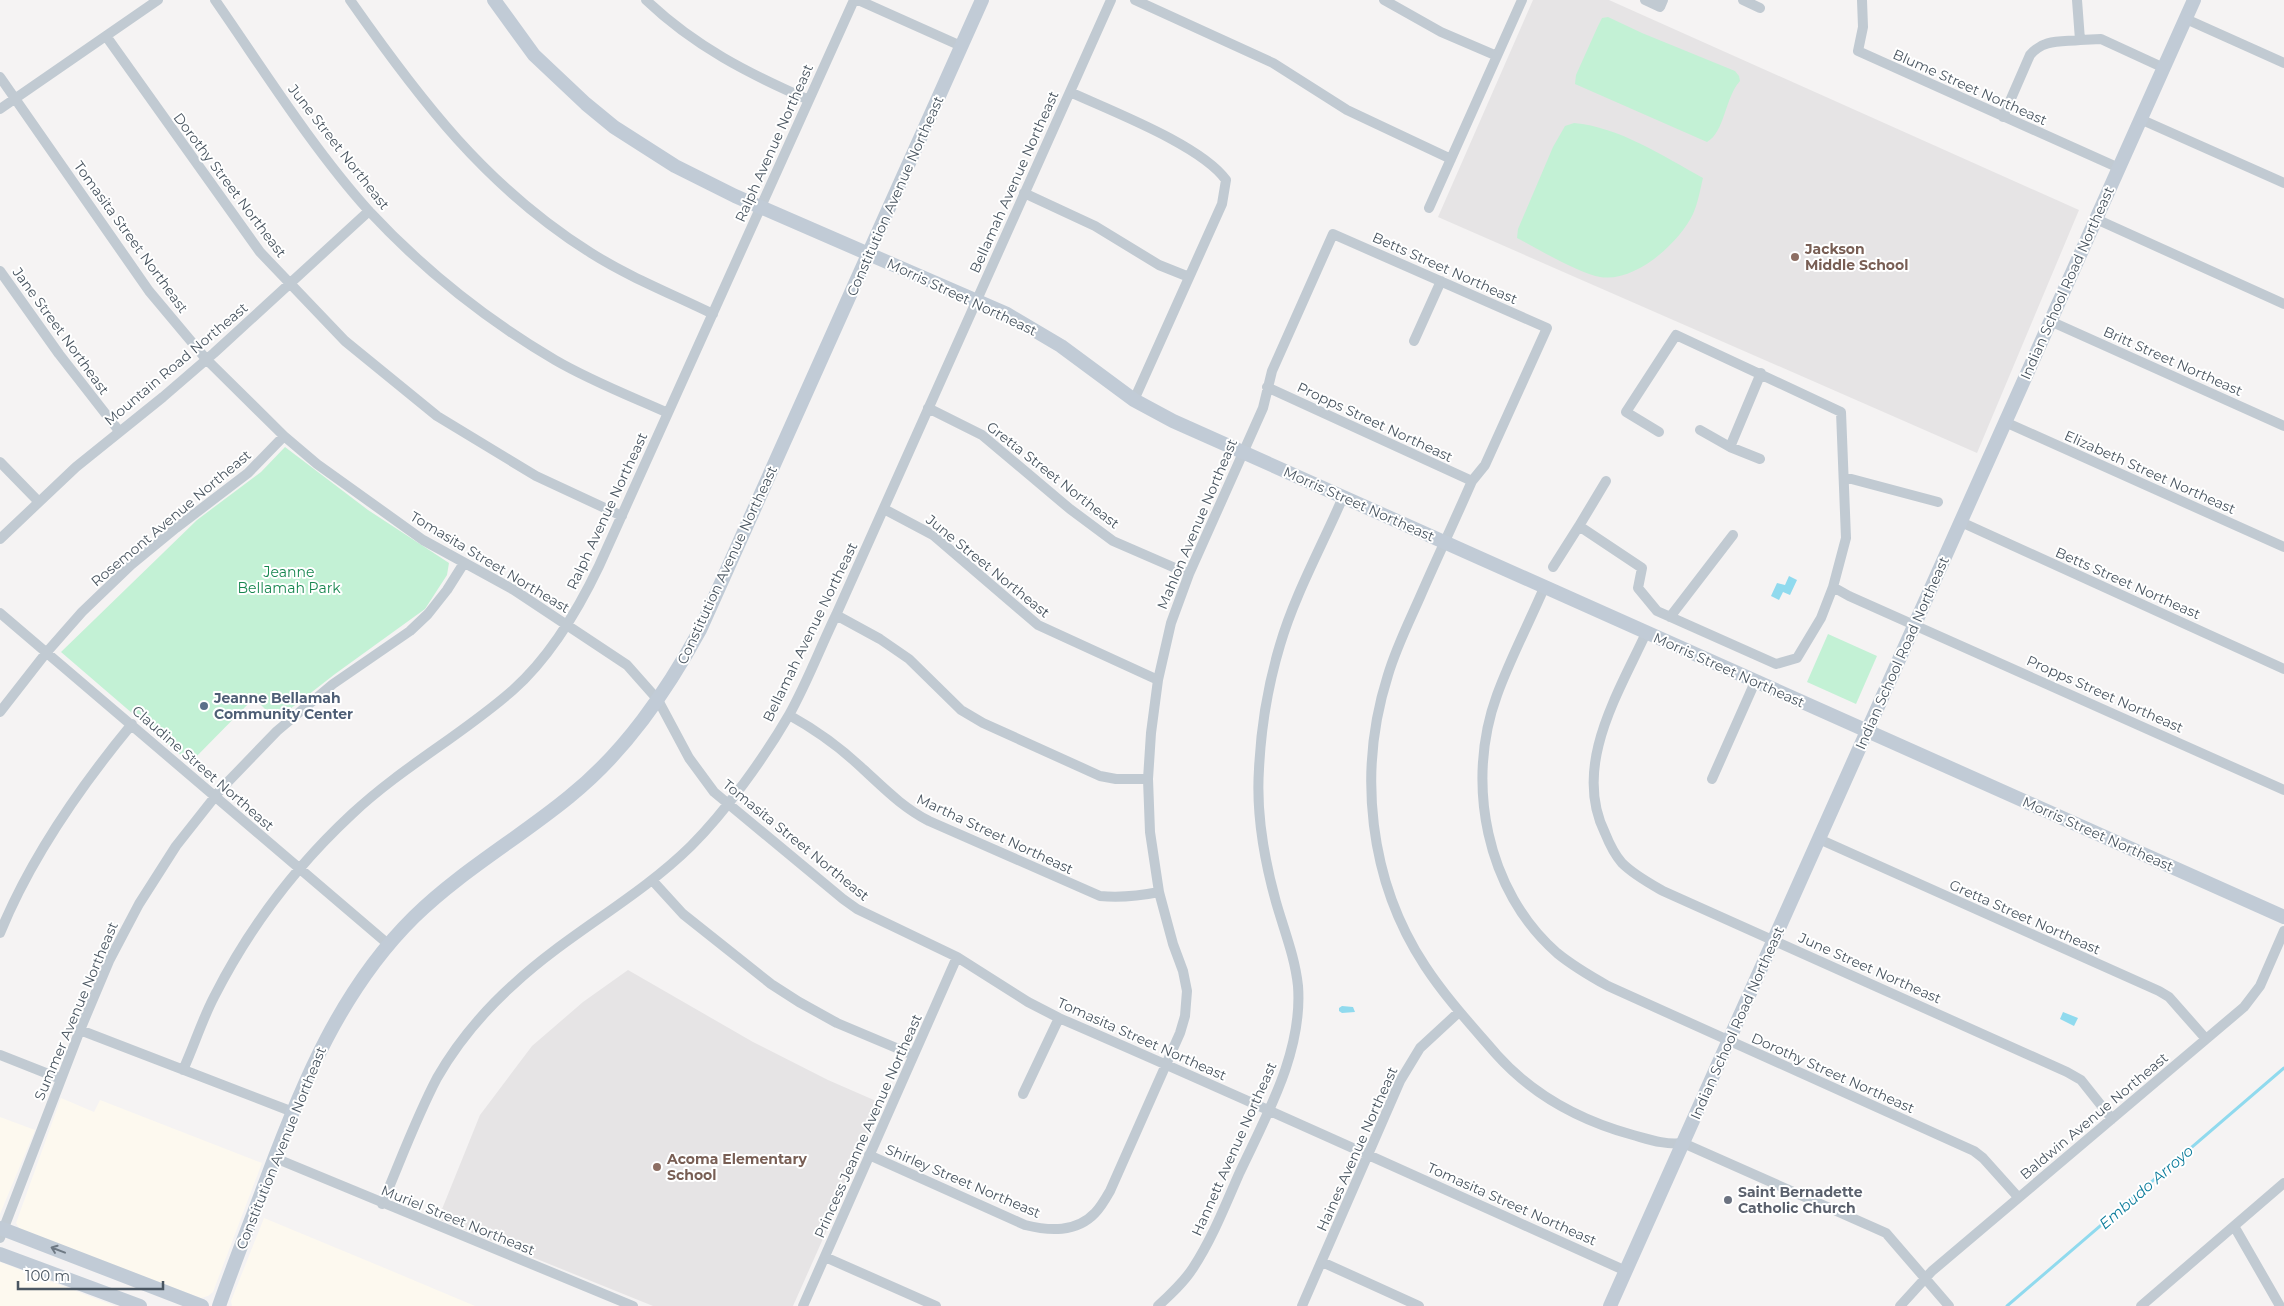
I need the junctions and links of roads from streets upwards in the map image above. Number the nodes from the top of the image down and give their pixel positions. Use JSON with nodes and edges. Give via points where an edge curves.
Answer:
{"nodes":[{"id":1,"x":158,"y":0,"type":"edge"},
{"id":2,"x":215,"y":0,"type":"edge"},
{"id":3,"x":350,"y":0,"type":"edge"},
{"id":4,"x":494,"y":0,"type":"edge"},
{"id":5,"x":646,"y":0,"type":"edge"},
{"id":6,"x":854,"y":0,"type":"edge"},
{"id":7,"x":858,"y":0,"type":"edge"},
{"id":8,"x":982,"y":0,"type":"edge"},
{"id":9,"x":1111,"y":0,"type":"edge"},
{"id":10,"x":1135,"y":0,"type":"edge"},
{"id":11,"x":1384,"y":0,"type":"edge"},
{"id":12,"x":1522,"y":0,"type":"edge"},
{"id":13,"x":1645,"y":0,"type":"edge"},
{"id":14,"x":1743,"y":0,"type":"edge"},
{"id":15,"x":1862,"y":0,"type":"edge"},
{"id":16,"x":2077,"y":0,"type":"edge"},
{"id":17,"x":2194,"y":0,"type":"edge"},
{"id":18,"x":1662,"y":3,"type":"edge"},
{"id":19,"x":1760,"y":8,"type":"dead end"},
{"id":20,"x":2186,"y":19,"type":"junction"},
{"id":21,"x":106,"y":36,"type":"junction"},
{"id":22,"x":2080,"y":40,"type":"junction"},
{"id":23,"x":961,"y":46,"type":"junction"},
{"id":24,"x":1497,"y":56,"type":"junction"},
{"id":25,"x":2284,"y":62,"type":"edge"},
{"id":26,"x":2164,"y":68,"type":"junction"},
{"id":27,"x":0,"y":77,"type":"edge"},
{"id":28,"x":1070,"y":92,"type":"junction"},
{"id":29,"x":15,"y":99,"type":"junction"},
{"id":30,"x":809,"y":100,"type":"junction"},
{"id":31,"x":0,"y":109,"type":"edge"},
{"id":32,"x":2003,"y":117,"type":"junction"},
{"id":33,"x":2140,"y":119,"type":"junction"},
{"id":34,"x":1451,"y":159,"type":"junction"},
{"id":35,"x":2119,"y":168,"type":"junction"},
{"id":36,"x":2284,"y":184,"type":"edge"},
{"id":37,"x":1024,"y":193,"type":"junction"},
{"id":38,"x":760,"y":207,"type":"junction"},
{"id":39,"x":1429,"y":208,"type":"dead end"},
{"id":40,"x":369,"y":211,"type":"junction"},
{"id":41,"x":2096,"y":219,"type":"junction"},
{"id":42,"x":1332,"y":234,"type":"joint"},
{"id":43,"x":869,"y":254,"type":"junction"},
{"id":44,"x":0,"y":271,"type":"edge"},
{"id":45,"x":1189,"y":278,"type":"junction"},
{"id":46,"x":1441,"y":281,"type":"junction"},
{"id":47,"x":290,"y":284,"type":"junction"},
{"id":48,"x":976,"y":301,"type":"junction"},
{"id":49,"x":2284,"y":304,"type":"edge"},
{"id":50,"x":713,"y":314,"type":"junction"},
{"id":51,"x":2050,"y":321,"type":"junction"},
{"id":52,"x":1414,"y":341,"type":"dead end"},
{"id":53,"x":206,"y":359,"type":"junction"},
{"id":54,"x":1761,"y":373,"type":"junction"},
{"id":55,"x":1267,"y":387,"type":"junction"},
{"id":56,"x":1134,"y":400,"type":"junction"},
{"id":57,"x":928,"y":408,"type":"junction"},
{"id":58,"x":668,"y":413,"type":"junction"},
{"id":59,"x":2005,"y":422,"type":"junction"},
{"id":60,"x":2284,"y":426,"type":"edge"},
{"id":61,"x":119,"y":430,"type":"junction"},
{"id":62,"x":1700,"y":430,"type":"dead end"},
{"id":63,"x":1658,"y":432,"type":"dead end"},
{"id":64,"x":284,"y":436,"type":"junction"},
{"id":65,"x":1730,"y":447,"type":"junction"},
{"id":66,"x":1242,"y":452,"type":"junction"},
{"id":67,"x":1760,"y":459,"type":"dead end"},
{"id":68,"x":0,"y":462,"type":"edge"},
{"id":69,"x":1844,"y":477,"type":"junction"},
{"id":70,"x":1472,"y":481,"type":"junction"},
{"id":71,"x":1606,"y":481,"type":"dead end"},
{"id":72,"x":1343,"y":497,"type":"junction"},
{"id":73,"x":38,"y":501,"type":"junction"},
{"id":74,"x":1938,"y":502,"type":"dead end"},
{"id":75,"x":884,"y":509,"type":"junction"},
{"id":76,"x":622,"y":516,"type":"junction"},
{"id":77,"x":1961,"y":522,"type":"junction"},
{"id":78,"x":1579,"y":526,"type":"junction"},
{"id":79,"x":1734,"y":535,"type":"dead end"},
{"id":80,"x":0,"y":539,"type":"edge"},
{"id":81,"x":1444,"y":542,"type":"junction"},
{"id":82,"x":2284,"y":547,"type":"edge"},
{"id":83,"x":464,"y":563,"type":"junction"},
{"id":84,"x":1553,"y":567,"type":"dead end"},
{"id":85,"x":1189,"y":574,"type":"junction"},
{"id":86,"x":1833,"y":587,"type":"junction"},
{"id":87,"x":1544,"y":588,"type":"junction"},
{"id":88,"x":0,"y":613,"type":"edge"},
{"id":89,"x":836,"y":615,"type":"junction"},
{"id":90,"x":1670,"y":617,"type":"junction"},
{"id":91,"x":566,"y":624,"type":"junction"},
{"id":92,"x":1914,"y":624,"type":"junction"},
{"id":93,"x":1646,"y":633,"type":"junction"},
{"id":94,"x":46,"y":653,"type":"junction"},
{"id":95,"x":2284,"y":669,"type":"edge"},
{"id":96,"x":1158,"y":680,"type":"junction"},
{"id":97,"x":1755,"y":682,"type":"junction"},
{"id":98,"x":658,"y":700,"type":"junction"},
{"id":99,"x":0,"y":712,"type":"edge"},
{"id":100,"x":789,"y":715,"type":"junction"},
{"id":101,"x":132,"y":724,"type":"junction"},
{"id":102,"x":1866,"y":731,"type":"junction"},
{"id":103,"x":1148,"y":779,"type":"junction"},
{"id":104,"x":1712,"y":779,"type":"dead end"},
{"id":105,"x":2284,"y":790,"type":"edge"},
{"id":106,"x":215,"y":796,"type":"junction"},
{"id":107,"x":727,"y":803,"type":"junction"},
{"id":108,"x":1819,"y":839,"type":"junction"},
{"id":109,"x":299,"y":869,"type":"junction"},
{"id":110,"x":652,"y":880,"type":"junction"},
{"id":111,"x":1159,"y":892,"type":"junction"},
{"id":112,"x":2284,"y":917,"type":"edge"},
{"id":113,"x":2284,"y":931,"type":"edge"},
{"id":114,"x":0,"y":933,"type":"edge"},
{"id":115,"x":1774,"y":940,"type":"junction"},
{"id":116,"x":388,"y":944,"type":"junction"},
{"id":117,"x":958,"y":957,"type":"junction"},
{"id":118,"x":1459,"y":1012,"type":"junction"},
{"id":119,"x":1059,"y":1018,"type":"junction"},
{"id":120,"x":80,"y":1030,"type":"junction"},
{"id":121,"x":2206,"y":1039,"type":"junction"},
{"id":122,"x":1728,"y":1041,"type":"junction"},
{"id":123,"x":0,"y":1055,"type":"edge"},
{"id":124,"x":913,"y":1055,"type":"junction"},
{"id":125,"x":1166,"y":1064,"type":"junction"},
{"id":126,"x":183,"y":1070,"type":"junction"},
{"id":127,"x":62,"y":1079,"type":"junction"},
{"id":128,"x":1023,"y":1094,"type":"dead end"},
{"id":129,"x":1268,"y":1111,"type":"junction"},
{"id":130,"x":293,"y":1112,"type":"junction"},
{"id":131,"x":2112,"y":1118,"type":"junction"},
{"id":132,"x":1683,"y":1143,"type":"junction"},
{"id":133,"x":1369,"y":1154,"type":"junction"},
{"id":134,"x":869,"y":1156,"type":"junction"},
{"id":135,"x":274,"y":1158,"type":"junction"},
{"id":136,"x":2284,"y":1183,"type":"edge"},
{"id":137,"x":2018,"y":1197,"type":"junction"},
{"id":138,"x":382,"y":1204,"type":"junction"},
{"id":139,"x":1077,"y":1225,"type":"joint"},
{"id":140,"x":2234,"y":1226,"type":"junction"},
{"id":141,"x":1,"y":1232,"type":"edge"},
{"id":142,"x":0,"y":1254,"type":"edge"},
{"id":143,"x":825,"y":1257,"type":"junction"},
{"id":144,"x":1322,"y":1262,"type":"junction"},
{"id":145,"x":1626,"y":1271,"type":"junction"},
{"id":146,"x":1925,"y":1278,"type":"junction"},
{"id":147,"x":2151,"y":1302,"type":"edge"},
{"id":148,"x":140,"y":1306,"type":"edge"},
{"id":149,"x":202,"y":1306,"type":"edge"},
{"id":150,"x":219,"y":1306,"type":"edge"},
{"id":151,"x":632,"y":1306,"type":"edge"},
{"id":152,"x":803,"y":1306,"type":"edge"},
{"id":153,"x":936,"y":1306,"type":"edge"},
{"id":154,"x":1158,"y":1306,"type":"edge"},
{"id":155,"x":1302,"y":1306,"type":"edge"},
{"id":156,"x":1419,"y":1306,"type":"edge"},
{"id":157,"x":1610,"y":1306,"type":"edge"},
{"id":158,"x":1900,"y":1306,"type":"edge"},
{"id":159,"x":1949,"y":1306,"type":"edge"},
{"id":160,"x":2140,"y":1306,"type":"edge"},
{"id":161,"x":2280,"y":1306,"type":"edge"}],
"edges":[{"from":1,"to":21,"type":"street"},
{"from":2,"to":40,"type":"street","name":"June Street Northeast","via":[[301,124]]},
{"from":3,"to":50,"type":"street","via":[[441,122],[514,196],[592,253]]},
{"from":4,"to":38,"type":"street","name":"Morris Street Northeast","via":[[534,55],[614,127],[675,166]]},
{"from":5,"to":30,"type":"street","via":[[722,58]]},
{"from":6,"to":30,"type":"street","name":"Ralph Avenue Northeast"},
{"from":7,"to":23,"type":"street"},
{"from":8,"to":23,"type":"street","name":"Constitution Avenue Northeast"},
{"from":9,"to":28,"type":"street","name":"Bellamah Avenue Northeast"},
{"from":10,"to":34,"type":"street","via":[[1274,63],[1347,110]]},
{"from":11,"to":24,"type":"street","via":[[1441,32]]},
{"from":12,"to":24,"type":"street"},
{"from":13,"to":18,"type":"street"},
{"from":14,"to":19,"type":"street"},
{"from":15,"to":32,"type":"street","name":"Blume Street Northeast","via":[[1864,27],[1858,51]]},
{"from":16,"to":22,"type":"street"},
{"from":17,"to":20,"type":"street","name":"Indian School Road Northeast"},
{"from":20,"to":25,"type":"street"},
{"from":20,"to":26,"type":"street","name":"Indian School Road Northeast"},
{"from":21,"to":29,"type":"street"},
{"from":21,"to":47,"type":"street","name":"Dorothy Street Northeast","via":[[235,219]]},
{"from":22,"to":26,"type":"street","via":[[2100,39]]},
{"from":22,"to":32,"type":"street","via":[[2044,43],[2037,47],[2030,55]]},
{"from":23,"to":43,"type":"street","name":"Constitution Avenue Northeast"},
{"from":24,"to":34,"type":"street"},
{"from":26,"to":33,"type":"street","name":"Indian School Road Northeast"},
{"from":27,"to":29,"type":"street","name":"Tomasita Street Northeast"},
{"from":28,"to":37,"type":"street","name":"Bellamah Avenue Northeast"},
{"from":28,"to":45,"type":"street","via":[[1167,137],[1204,158],[1226,180],[1222,204]]},
{"from":29,"to":31,"type":"street"},
{"from":29,"to":53,"type":"street","name":"Tomasita Street Northeast","via":[[150,291]]},
{"from":30,"to":38,"type":"street","name":"Ralph Avenue Northeast"},
{"from":32,"to":35,"type":"street","name":"Blume Street Northeast"},
{"from":33,"to":35,"type":"street","name":"Indian School Road Northeast"},
{"from":33,"to":36,"type":"street"},
{"from":34,"to":39,"type":"street"},
{"from":35,"to":41,"type":"street","name":"Indian School Road Northeast"},
{"from":37,"to":45,"type":"street","via":[[1095,226],[1159,265]]},
{"from":37,"to":48,"type":"street","name":"Bellamah Avenue Northeast"},
{"from":38,"to":43,"type":"street","name":"Morris Street Northeast"},
{"from":38,"to":50,"type":"street","name":"Ralph Avenue Northeast"},
{"from":40,"to":47,"type":"street","name":"Mountain Road Northeast"},
{"from":40,"to":58,"type":"street","name":"June Street Northeast","via":[[413,254],[507,330],[556,360]]},
{"from":41,"to":49,"type":"street"},
{"from":41,"to":51,"type":"street","name":"Indian School Road Northeast"},
{"from":42,"to":46,"type":"street","name":"Betts Street Northeast"},
{"from":42,"to":55,"type":"street","name":"Mahlon Avenue Northeast"},
{"from":43,"to":48,"type":"street","name":"Morris Street Northeast"},
{"from":43,"to":98,"type":"street","name":"Constitution Avenue Northeast","via":[[700,630]]},
{"from":44,"to":61,"type":"street","name":"Jane Street Northeast"},
{"from":45,"to":56,"type":"street"},
{"from":46,"to":52,"type":"street"},
{"from":46,"to":70,"type":"street","name":"Betts Street Northeast","via":[[1547,328],[1485,465]]},
{"from":47,"to":53,"type":"street","name":"Mountain Road Northeast"},
{"from":47,"to":76,"type":"street","name":"Dorothy Street Northeast","via":[[344,340],[437,416],[536,476]]},
{"from":48,"to":56,"type":"street","name":"Morris Street Northeast","via":[[1007,314],[1054,342]]},
{"from":48,"to":57,"type":"street","name":"Bellamah Avenue Northeast"},
{"from":50,"to":58,"type":"street","name":"Ralph Avenue Northeast"},
{"from":51,"to":59,"type":"street","name":"Indian School Road Northeast"},
{"from":51,"to":60,"type":"street","name":"Britt Street Northeast"},
{"from":53,"to":61,"type":"street","name":"Mountain Road Northeast"},
{"from":53,"to":64,"type":"street","name":"Tomasita Street Northeast"},
{"from":54,"to":63,"type":"street","via":[[1676,335],[1626,412]]},
{"from":54,"to":65,"type":"street"},
{"from":54,"to":69,"type":"street","via":[[1841,412]]},
{"from":55,"to":66,"type":"street","name":"Mahlon Avenue Northeast","via":[[1262,408]]},
{"from":55,"to":70,"type":"street","name":"Propps Street Northeast"},
{"from":56,"to":66,"type":"street","name":"Morris Street Northeast"},
{"from":57,"to":75,"type":"street","name":"Bellamah Avenue Northeast"},
{"from":57,"to":85,"type":"street","name":"Gretta Street Northeast","via":[[982,435],[1113,541]]},
{"from":58,"to":76,"type":"street","name":"Ralph Avenue Northeast"},
{"from":59,"to":77,"type":"street","name":"Indian School Road Northeast"},
{"from":59,"to":82,"type":"street","name":"Elizabeth Street Northeast"},
{"from":61,"to":73,"type":"street","name":"Mountain Road Northeast"},
{"from":62,"to":65,"type":"street"},
{"from":64,"to":83,"type":"street","name":"Tomasita Street Northeast","via":[[316,464],[380,510]]},
{"from":64,"to":94,"type":"street","name":"Rosemont Avenue Northeast","via":[[248,473],[131,566],[82,612]]},
{"from":65,"to":67,"type":"street"},
{"from":66,"to":72,"type":"street","name":"Morris Street Northeast"},
{"from":66,"to":85,"type":"street","name":"Mahlon Avenue Northeast"},
{"from":68,"to":73,"type":"street"},
{"from":69,"to":74,"type":"street"},
{"from":69,"to":86,"type":"street","via":[[1846,538]]},
{"from":70,"to":81,"type":"street"},
{"from":71,"to":78,"type":"street"},
{"from":72,"to":81,"type":"street","name":"Morris Street Northeast"},
{"from":72,"to":129,"type":"street","name":"Hannett Avenue Northeast","via":[[1280,643],[1269,683],[1262,732],[1259,771],[1264,850],[1298,986],[1294,1038],[1286,1069]]},
{"from":73,"to":80,"type":"street","name":"Mountain Road Northeast"},
{"from":75,"to":89,"type":"street","name":"Bellamah Avenue Northeast"},
{"from":75,"to":96,"type":"street","name":"June Street Northeast","via":[[933,535],[1038,625]]},
{"from":76,"to":91,"type":"street","name":"Ralph Avenue Northeast","via":[[591,583]]},
{"from":77,"to":92,"type":"street","name":"Indian School Road Northeast"},
{"from":77,"to":95,"type":"street","name":"Betts Street Northeast"},
{"from":78,"to":84,"type":"street"},
{"from":78,"to":90,"type":"street","via":[[1642,568],[1638,588],[1658,611]]},
{"from":79,"to":90,"type":"street"},
{"from":81,"to":87,"type":"street","name":"Morris Street Northeast"},
{"from":81,"to":118,"type":"street","via":[[1396,650],[1382,696],[1372,743],[1371,803],[1374,835],[1394,905],[1425,966]]},
{"from":83,"to":91,"type":"street","name":"Tomasita Street Northeast"},
{"from":83,"to":106,"type":"street","name":"Summer Avenue Northeast","via":[[438,602],[410,631],[333,684],[277,731]]},
{"from":85,"to":96,"type":"street","name":"Mahlon Avenue Northeast","via":[[1171,623]]},
{"from":86,"to":90,"type":"street","via":[[1821,618],[1797,658],[1776,664]]},
{"from":86,"to":92,"type":"street","name":"Propps Street Northeast"},
{"from":87,"to":93,"type":"street","name":"Morris Street Northeast"},
{"from":87,"to":122,"type":"street","name":"Dorothy Street Northeast","via":[[1497,696],[1483,754],[1488,834],[1499,870],[1510,894],[1539,934],[1581,971]]},
{"from":88,"to":94,"type":"street","name":"Claudine Street Northeast"},
{"from":89,"to":100,"type":"street","name":"Bellamah Avenue Northeast"},
{"from":89,"to":103,"type":"street","via":[[909,659],[961,710],[983,723],[1100,776]]},
{"from":91,"to":98,"type":"street","name":"Tomasita Street Northeast","via":[[627,665]]},
{"from":91,"to":109,"type":"street","name":"Ralph Avenue Northeast","via":[[540,661],[514,689],[392,778]]},
{"from":92,"to":102,"type":"street","name":"Indian School Road Northeast"},
{"from":92,"to":105,"type":"street","name":"Propps Street Northeast"},
{"from":93,"to":97,"type":"street","name":"Morris Street Northeast"},
{"from":93,"to":115,"type":"street","name":"June Street Northeast","via":[[1598,746],[1592,794],[1599,821],[1622,862],[1640,878]]},
{"from":94,"to":99,"type":"street","name":"Rosemont Avenue Northeast"},
{"from":94,"to":101,"type":"street","name":"Claudine Street Northeast"},
{"from":96,"to":103,"type":"street","name":"Mahlon Avenue Northeast"},
{"from":97,"to":102,"type":"street","name":"Morris Street Northeast"},
{"from":97,"to":104,"type":"street"},
{"from":98,"to":107,"type":"street","name":"Tomasita Street Northeast","via":[[701,777]]},
{"from":98,"to":116,"type":"street","name":"Constitution Avenue Northeast","via":[[620,747],[569,797],[444,889]]},
{"from":100,"to":107,"type":"street","name":"Bellamah Avenue Northeast"},
{"from":100,"to":111,"type":"street","name":"Martha Street Northeast","via":[[816,730],[908,810],[929,821],[1100,896],[1136,897]]},
{"from":101,"to":106,"type":"street","name":"Claudine Street Northeast"},
{"from":101,"to":114,"type":"street","via":[[100,762],[59,823]]},
{"from":102,"to":108,"type":"street","name":"Indian School Road Northeast"},
{"from":102,"to":112,"type":"street","name":"Morris Street Northeast"},
{"from":103,"to":111,"type":"street","name":"Mahlon Avenue Northeast","via":[[1150,832]]},
{"from":106,"to":109,"type":"street","name":"Claudine Street Northeast"},
{"from":106,"to":120,"type":"street","name":"Summer Avenue Northeast","via":[[176,846],[139,904],[109,961]]},
{"from":107,"to":110,"type":"street","name":"Bellamah Avenue Northeast","via":[[691,845]]},
{"from":107,"to":117,"type":"street","name":"Tomasita Street Northeast","via":[[858,908]]},
{"from":108,"to":115,"type":"street","name":"Indian School Road Northeast"},
{"from":108,"to":121,"type":"street","name":"Gretta Street Northeast","via":[[2159,991],[2169,997]]},
{"from":109,"to":116,"type":"street","name":"Claudine Street Northeast"},
{"from":109,"to":126,"type":"street","name":"Ralph Avenue Northeast","via":[[233,962],[213,999]]},
{"from":110,"to":124,"type":"street","via":[[683,914],[771,984],[837,1023]]},
{"from":110,"to":138,"type":"street","name":"Bellamah Avenue Northeast","via":[[515,983],[485,1012],[438,1077]]},
{"from":111,"to":125,"type":"street","name":"Mahlon Avenue Northeast","via":[[1186,991],[1185,1016]]},
{"from":113,"to":121,"type":"street","name":"Baldwin Avenue Northeast","via":[[2253,998]]},
{"from":115,"to":122,"type":"street","name":"Indian School Road Northeast"},
{"from":115,"to":131,"type":"street","name":"June Street Northeast","via":[[2067,1072],[2081,1080]]},
{"from":116,"to":130,"type":"street","name":"Constitution Avenue Northeast","via":[[333,1024]]},
{"from":117,"to":119,"type":"street","name":"Tomasita Street Northeast"},
{"from":117,"to":124,"type":"street","name":"Princess Jeanne Avenue Northeast"},
{"from":118,"to":132,"type":"street","via":[[1512,1072],[1561,1106],[1609,1128],[1667,1144]]},
{"from":118,"to":133,"type":"street","name":"Haines Avenue Northeast","via":[[1420,1048],[1400,1081]]},
{"from":119,"to":125,"type":"street","name":"Tomasita Street Northeast"},
{"from":119,"to":128,"type":"street"},
{"from":120,"to":126,"type":"street"},
{"from":120,"to":127,"type":"street","name":"Summer Avenue Northeast"},
{"from":121,"to":131,"type":"street","name":"Baldwin Avenue Northeast"},
{"from":122,"to":132,"type":"street","name":"Indian School Road Northeast"},
{"from":122,"to":137,"type":"street","name":"Dorothy Street Northeast","via":[[1974,1151]]},
{"from":123,"to":127,"type":"street"},
{"from":124,"to":134,"type":"street","name":"Princess Jeanne Avenue Northeast"},
{"from":125,"to":129,"type":"street","name":"Tomasita Street Northeast"},
{"from":125,"to":139,"type":"street","name":"Mahlon Avenue Northeast","via":[[1110,1191],[1095,1214]]},
{"from":126,"to":130,"type":"street"},
{"from":127,"to":141,"type":"street","name":"Summer Avenue Northeast"},
{"from":129,"to":133,"type":"street","name":"Tomasita Street Northeast"},
{"from":129,"to":154,"type":"street","name":"Hannett Avenue Northeast","via":[[1211,1237],[1192,1269]]},
{"from":130,"to":135,"type":"street","name":"Constitution Avenue Northeast"},
{"from":131,"to":137,"type":"street","name":"Baldwin Avenue Northeast"},
{"from":132,"to":145,"type":"street","name":"Indian School Road Northeast"},
{"from":132,"to":146,"type":"street","via":[[1886,1233]]},
{"from":133,"to":144,"type":"street","name":"Haines Avenue Northeast"},
{"from":133,"to":145,"type":"street","name":"Tomasita Street Northeast"},
{"from":134,"to":139,"type":"street","name":"Shirley Street Northeast","via":[[1025,1225],[1044,1230],[1062,1230]]},
{"from":134,"to":143,"type":"street","name":"Princess Jeanne Avenue Northeast"},
{"from":135,"to":138,"type":"street","name":"Muriel Street Northeast"},
{"from":135,"to":150,"type":"street","name":"Constitution Avenue Northeast"},
{"from":136,"to":140,"type":"street"},
{"from":137,"to":146,"type":"street","name":"Baldwin Avenue Northeast"},
{"from":138,"to":151,"type":"street","name":"Muriel Street Northeast"},
{"from":140,"to":147,"type":"street"},
{"from":140,"to":161,"type":"street"},
{"from":149,"to":141,"type":"street","one_way":true},
{"from":142,"to":148,"type":"street"},
{"from":143,"to":152,"type":"street","name":"Princess Jeanne Avenue Northeast"},
{"from":143,"to":153,"type":"street"},
{"from":144,"to":155,"type":"street","name":"Haines Avenue Northeast"},
{"from":144,"to":156,"type":"street"},
{"from":145,"to":157,"type":"street","name":"Indian School Road Northeast"},
{"from":146,"to":158,"type":"street","name":"Baldwin Avenue Northeast"},
{"from":146,"to":159,"type":"street"},
{"from":147,"to":160,"type":"street"}]}
